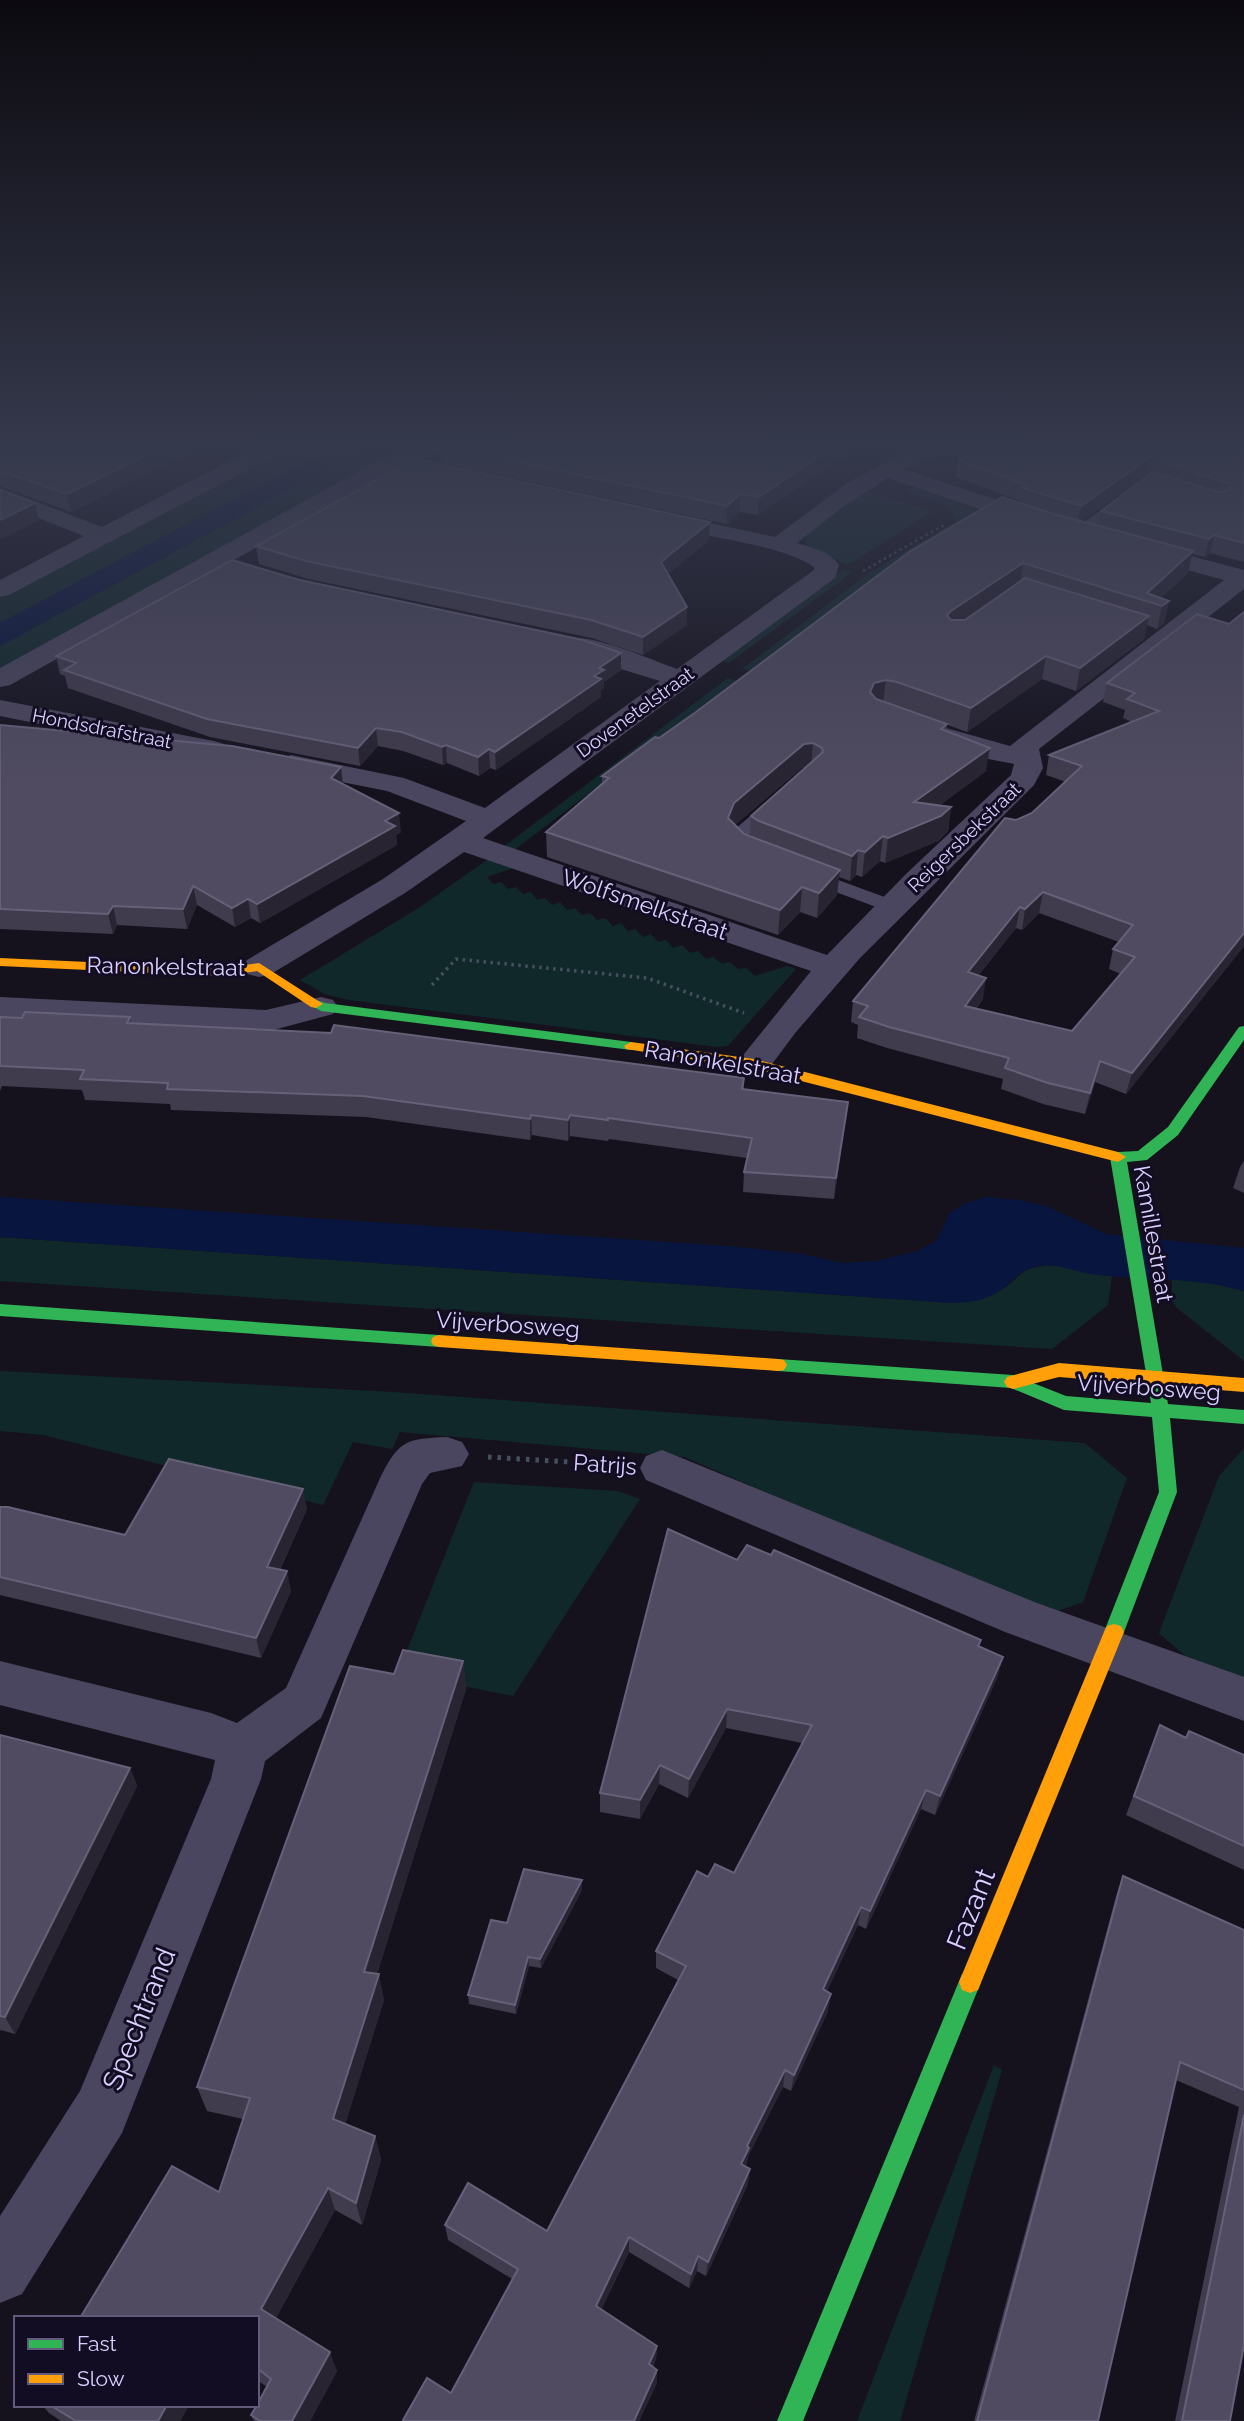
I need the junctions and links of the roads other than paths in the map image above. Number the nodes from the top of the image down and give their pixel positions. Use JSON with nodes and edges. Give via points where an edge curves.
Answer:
{"nodes":[{"id":1,"x":62,"y":558,"type":"edge"},
{"id":2,"x":221,"y":558,"type":"edge"},
{"id":3,"x":817,"y":558,"type":"edge"},
{"id":4,"x":1169,"y":558,"type":"edge"},
{"id":5,"x":215,"y":561,"type":"junction"},
{"id":6,"x":250,"y":572,"type":"edge"},
{"id":7,"x":1244,"y":578,"type":"edge"},
{"id":8,"x":0,"y":590,"type":"edge"},
{"id":9,"x":552,"y":641,"type":"edge"},
{"id":10,"x":0,"y":679,"type":"edge"},
{"id":11,"x":680,"y":679,"type":"junction"},
{"id":12,"x":0,"y":708,"type":"edge"},
{"id":13,"x":910,"y":723,"type":"edge"},
{"id":14,"x":1026,"y":758,"type":"junction"},
{"id":15,"x":790,"y":791,"type":"edge"},
{"id":16,"x":488,"y":819,"type":"junction"},
{"id":17,"x":460,"y":840,"type":"junction"},
{"id":18,"x":891,"y":906,"type":"junction"},
{"id":19,"x":0,"y":962,"type":"edge"},
{"id":20,"x":259,"y":967,"type":"junction"},
{"id":21,"x":831,"y":967,"type":"junction"},
{"id":22,"x":0,"y":1007,"type":"edge"},
{"id":23,"x":321,"y":1007,"type":"junction"},
{"id":24,"x":1244,"y":1030,"type":"edge"},
{"id":25,"x":754,"y":1064,"type":"junction"},
{"id":26,"x":1118,"y":1157,"type":"junction"},
{"id":27,"x":0,"y":1310,"type":"edge"},
{"id":28,"x":1157,"y":1378,"type":"junction"},
{"id":29,"x":1013,"y":1382,"type":"junction"},
{"id":30,"x":1244,"y":1385,"type":"edge"},
{"id":31,"x":1160,"y":1410,"type":"junction"},
{"id":32,"x":1244,"y":1417,"type":"edge"},
{"id":33,"x":447,"y":1454,"type":"road end"},
{"id":34,"x":662,"y":1468,"type":"road end"},
{"id":35,"x":1107,"y":1648,"type":"junction"},
{"id":36,"x":0,"y":1684,"type":"edge"},
{"id":37,"x":1244,"y":1699,"type":"edge"},
{"id":38,"x":243,"y":1748,"type":"junction"},
{"id":39,"x":0,"y":2272,"type":"edge"},
{"id":40,"x":790,"y":2421,"type":"edge"}],
"edges":[{"from":1,"to":8,"type":"street"},
{"from":2,"to":5,"type":"street"},
{"from":3,"to":11,"type":"street","name":"Dovenetelstraat","via":[[827,565],[826,573]]},
{"from":4,"to":7,"type":"street"},
{"from":5,"to":6,"type":"street"},
{"from":5,"to":10,"type":"street"},
{"from":7,"to":14,"type":"street","name":"Reigersbekstraat","via":[[1158,636],[1024,747]]},
{"from":9,"to":11,"type":"street","via":[[592,649]]},
{"from":11,"to":16,"type":"street","name":"Dovenetelstraat"},
{"from":12,"to":16,"type":"street","name":"Hondsdrafstraat","via":[[394,784]]},
{"from":13,"to":14,"type":"street","via":[[975,747]]},
{"from":14,"to":18,"type":"street","name":"Reigersbekstraat","via":[[1029,768],[1024,779]]},
{"from":15,"to":18,"type":"lane","via":[[741,833],[738,843],[750,852]]},
{"from":16,"to":17,"type":"street","name":"Dovenetelstraat"},
{"from":17,"to":20,"type":"street","name":"Dovenetelstraat","via":[[394,886]]},
{"from":17,"to":21,"type":"street","name":"Wolfsmelkstraat"},
{"from":18,"to":21,"type":"street","name":"Reigersbekstraat"},
{"from":19,"to":20,"type":"street","name":"Ranonkelstraat","via":[[220,972]]},
{"from":20,"to":23,"type":"street","name":"Ranonkelstraat"},
{"from":21,"to":25,"type":"street","name":"Reigersbekstraat"},
{"from":22,"to":23,"type":"street","name":"Ranonkelstraat","via":[[266,1021]]},
{"from":23,"to":25,"type":"street","name":"Ranonkelstraat"},
{"from":24,"to":26,"type":"street","name":"Kamillestraat","via":[[1173,1132],[1142,1156]]},
{"from":25,"to":26,"type":"street","name":"Ranonkelstraat"},
{"from":26,"to":28,"type":"street","name":"Kamillestraat"},
{"from":27,"to":29,"type":"street","name":"Vijverbosweg"},
{"from":28,"to":29,"type":"street","name":"Vijverbosweg","via":[[1059,1370]]},
{"from":28,"to":30,"type":"street","name":"Vijverbosweg"},
{"from":28,"to":31,"type":"street","name":"Kamillestraat"},
{"from":29,"to":31,"type":"street","name":"Vijverbosweg","via":[[1064,1403]]},
{"from":31,"to":32,"type":"street","name":"Vijverbosweg"},
{"from":31,"to":35,"type":"street","name":"Fazant","via":[[1168,1492]]},
{"from":33,"to":38,"type":"street","via":[[417,1456],[403,1476],[304,1703]]},
{"from":34,"to":35,"type":"street","name":"Patrijs","via":[[1022,1618]]},
{"from":35,"to":37,"type":"street","name":"Patrijs"},
{"from":35,"to":40,"type":"street","name":"Fazant"},
{"from":36,"to":38,"type":"street"},
{"from":38,"to":39,"type":"street","name":"Spechtrand","via":[[236,1779],[101,2112]]}]}
